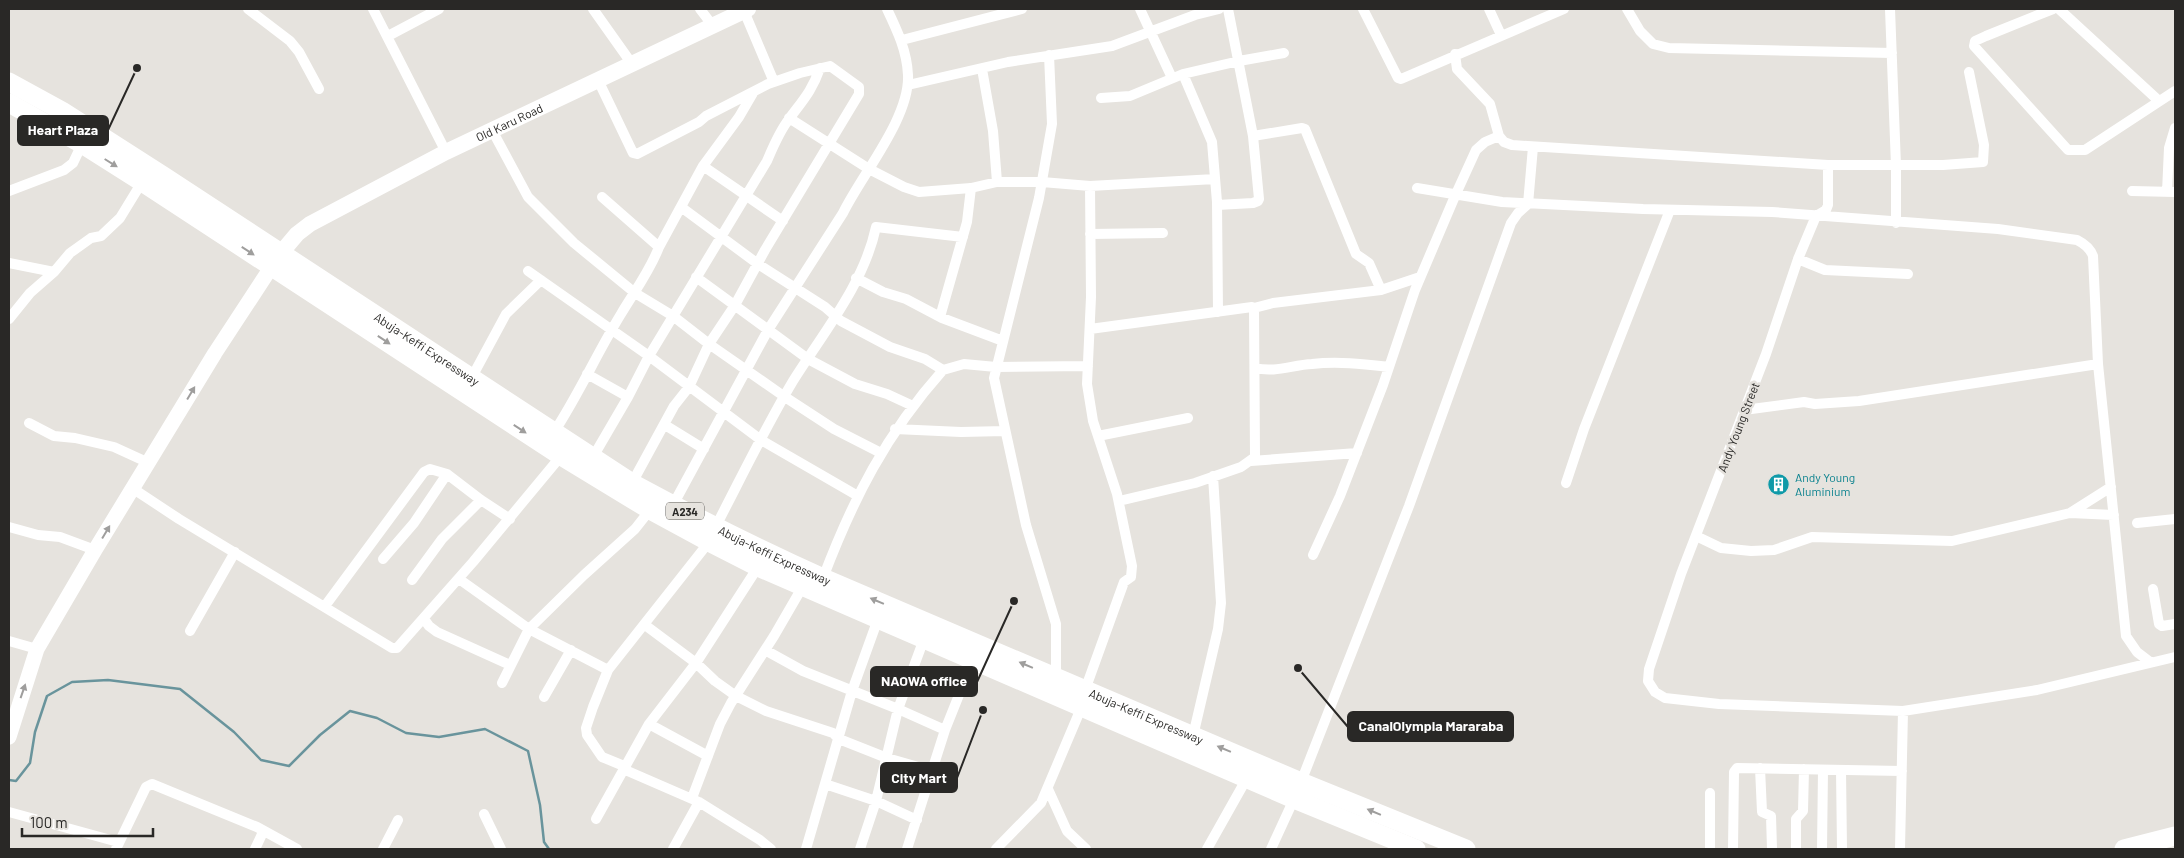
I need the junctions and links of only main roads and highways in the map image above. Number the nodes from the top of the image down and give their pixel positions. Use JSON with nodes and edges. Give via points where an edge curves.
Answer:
{"nodes":[{"id":1,"x":746,"y":10,"type":"edge"},
{"id":2,"x":9,"y":82,"type":"edge"},
{"id":3,"x":9,"y":103,"type":"edge"},
{"id":4,"x":276,"y":260,"type":"junction"},
{"id":5,"x":712,"y":534,"type":"junction"},
{"id":6,"x":1084,"y":698,"type":"junction"},
{"id":7,"x":9,"y":737,"type":"edge"},
{"id":8,"x":1298,"y":790,"type":"junction"},
{"id":9,"x":2175,"y":836,"type":"edge"},
{"id":10,"x":1397,"y":846,"type":"edge"},
{"id":11,"x":1416,"y":849,"type":"edge"},
{"id":12,"x":1466,"y":849,"type":"edge"},
{"id":13,"x":2124,"y":849,"type":"edge"}],
"edges":[{"from":1,"to":4,"type":"main road","name":"Old Karu Road","via":[[446,152],[310,224],[293,238]]},
{"from":2,"to":4,"type":"highway","name":"Abuja-Keffi Expressway","number":"A234","via":[[71,117]]},
{"from":3,"to":4,"type":"highway","name":"Abuja-Keffi Expressway","number":"A234","one_way":true},
{"from":4,"to":5,"type":"highway","name":"Abuja-Keffi Expressway","number":"A234","via":[[472,377],[632,483],[673,505]]},
{"from":4,"to":5,"type":"highway","name":"Abuja-Keffi Expressway","number":"A234","one_way":true,"via":[[560,456],[650,510]]},
{"from":7,"to":4,"type":"main road","one_way":true,"via":[[37,649],[132,488]]},
{"from":6,"to":5,"type":"highway","name":"Abuja-Keffi Expressway","number":"A234","one_way":true,"via":[[1056,678],[768,553]]},
{"from":5,"to":6,"type":"highway","name":"Abuja-Keffi Expressway","number":"A234","via":[[758,567],[973,660]]},
{"from":8,"to":6,"type":"highway","name":"Abuja-Keffi Expressway","number":"A234","one_way":true,"via":[[1193,736]]},
{"from":6,"to":8,"type":"highway","name":"Abuja-Keffi Expressway","number":"A234","via":[[1247,778]]},
{"from":8,"to":10,"type":"highway","name":"Abuja-Keffi Expressway","number":"A234"},
{"from":12,"to":8,"type":"highway","name":"Abuja-Keffi Expressway","number":"A234","one_way":true},
{"from":9,"to":13,"type":"highway"},
{"from":10,"to":11,"type":"highway","name":"Abuja-Keffi Expressway","number":"A234"}]}
